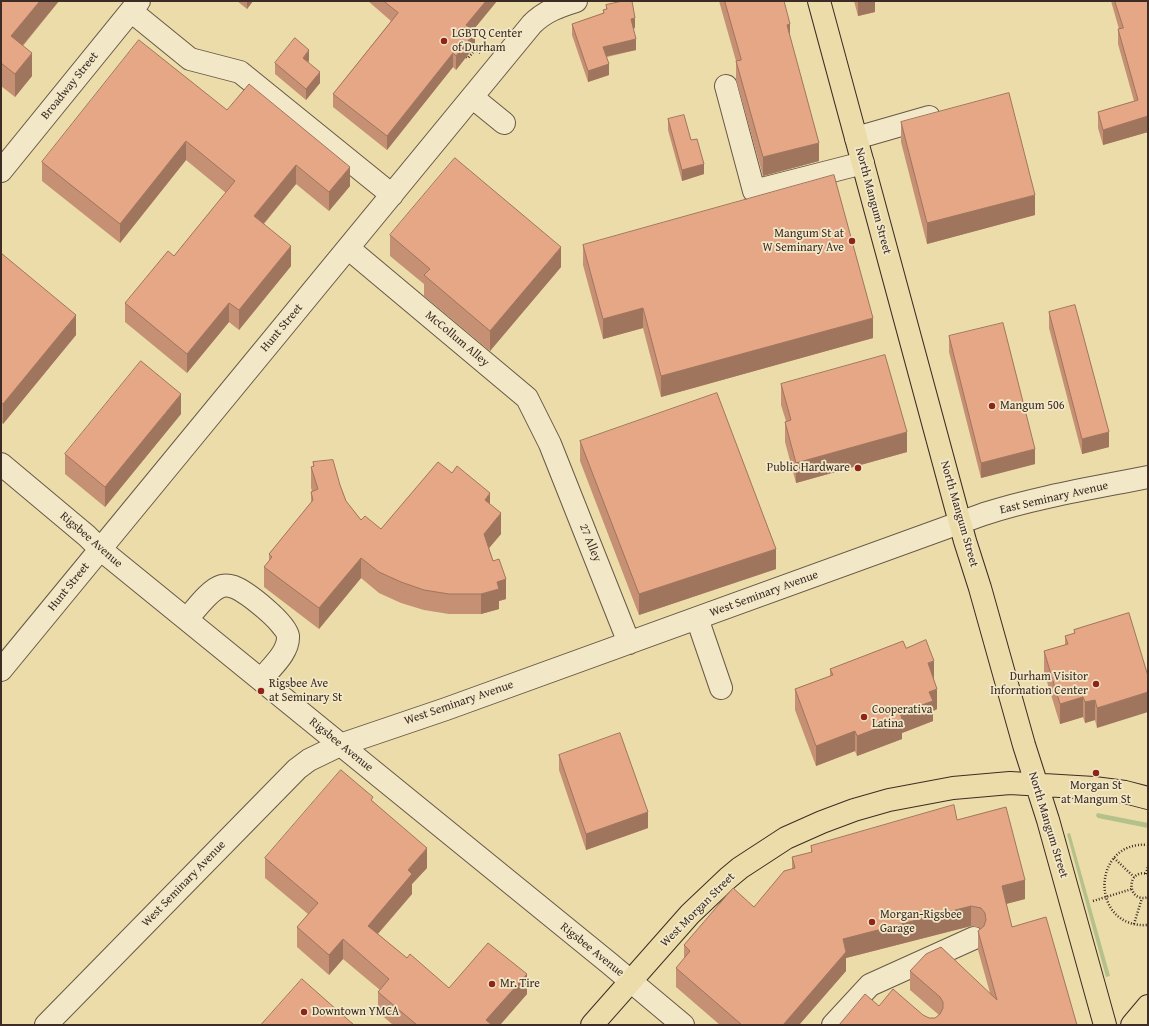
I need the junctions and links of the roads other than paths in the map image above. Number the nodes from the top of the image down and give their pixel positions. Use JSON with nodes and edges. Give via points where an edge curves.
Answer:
{"nodes":[{"id":1,"x":576,"y":1,"type":"edge"},
{"id":2,"x":819,"y":1,"type":"edge"},
{"id":3,"x":135,"y":6,"type":"edge"},
{"id":4,"x":726,"y":86,"type":"dead end"},
{"id":5,"x":472,"y":97,"type":"junction"},
{"id":6,"x":948,"y":112,"type":"edge"},
{"id":7,"x":504,"y":123,"type":"dead end"},
{"id":8,"x":856,"y":138,"type":"junction"},
{"id":9,"x":863,"y":163,"type":"junction"},
{"id":10,"x":1,"y":171,"type":"edge"},
{"id":11,"x":392,"y":195,"type":"junction"},
{"id":12,"x":348,"y":248,"type":"junction"},
{"id":13,"x":550,"y":444,"type":"joint"},
{"id":14,"x":1,"y":464,"type":"edge"},
{"id":15,"x":1148,"y":477,"type":"edge"},
{"id":16,"x":961,"y":523,"type":"junction"},
{"id":17,"x":100,"y":549,"type":"junction"},
{"id":18,"x":697,"y":618,"type":"junction"},
{"id":19,"x":186,"y":619,"type":"junction"},
{"id":20,"x":629,"y":643,"type":"junction"},
{"id":21,"x":1,"y":670,"type":"edge"},
{"id":22,"x":261,"y":680,"type":"junction"},
{"id":23,"x":721,"y":688,"type":"dead end"},
{"id":24,"x":340,"y":745,"type":"junction"},
{"id":25,"x":1036,"y":783,"type":"junction"},
{"id":26,"x":1148,"y":798,"type":"edge"},
{"id":27,"x":974,"y":938,"type":"dead end"},
{"id":28,"x":630,"y":981,"type":"junction"},
{"id":29,"x":1148,"y":1006,"type":"edge"},
{"id":30,"x":46,"y":1025,"type":"edge"},
{"id":31,"x":592,"y":1025,"type":"edge"},
{"id":32,"x":683,"y":1025,"type":"edge"},
{"id":33,"x":833,"y":1025,"type":"edge"},
{"id":34,"x":1105,"y":1025,"type":"edge"},
{"id":35,"x":1132,"y":1025,"type":"edge"}],
"edges":[{"from":1,"to":5,"type":"street","name":"Hunt Street","via":[[538,18]]},
{"from":2,"to":8,"type":"main road","name":"North Mangum Street"},
{"from":3,"to":10,"type":"street","name":"Broadway Street"},
{"from":3,"to":11,"type":"street","via":[[190,59],[240,72]]},
{"from":4,"to":9,"type":"street","via":[[754,191]]},
{"from":5,"to":7,"type":"street"},
{"from":5,"to":11,"type":"street","name":"Hunt Street"},
{"from":6,"to":8,"type":"street"},
{"from":8,"to":9,"type":"main road","name":"North Mangum Street"},
{"from":9,"to":16,"type":"main road","name":"North Mangum Street"},
{"from":11,"to":12,"type":"street","name":"Hunt Street"},
{"from":12,"to":13,"type":"street","name":"McCollum Alley","via":[[527,398]]},
{"from":12,"to":17,"type":"street","name":"Hunt Street"},
{"from":13,"to":20,"type":"street","name":"27 Alley"},
{"from":14,"to":17,"type":"street","name":"Rigsbee Avenue"},
{"from":15,"to":16,"type":"street","name":"East Seminary Avenue","via":[[1001,509]]},
{"from":16,"to":18,"type":"street","name":"West Seminary Avenue"},
{"from":16,"to":25,"type":"main road","name":"North Mangum Street"},
{"from":17,"to":19,"type":"street","name":"Rigsbee Avenue"},
{"from":17,"to":21,"type":"street","name":"Hunt Street"},
{"from":18,"to":20,"type":"street","name":"West Seminary Avenue"},
{"from":18,"to":23,"type":"street"},
{"from":19,"to":22,"type":"street","name":"Rigsbee Avenue"},
{"from":19,"to":22,"type":"street","via":[[221,586],[243,592],[274,616],[285,628],[287,644]]},
{"from":20,"to":24,"type":"street","name":"West Seminary Avenue"},
{"from":22,"to":24,"type":"street","name":"Rigsbee Avenue"},
{"from":24,"to":28,"type":"street","name":"Rigsbee Avenue"},
{"from":24,"to":30,"type":"street","name":"West Seminary Avenue","via":[[309,760],[297,769]]},
{"from":25,"to":26,"type":"main road","name":"West Morgan Street","via":[[1125,792]]},
{"from":25,"to":28,"type":"main road","name":"West Morgan Street","via":[[953,788],[889,800],[833,818],[786,838],[728,878],[690,914]]},
{"from":25,"to":34,"type":"main road","name":"North Mangum Street"},
{"from":27,"to":33,"type":"street","via":[[890,986],[870,985]]},
{"from":28,"to":31,"type":"main road","name":"West Morgan Street"},
{"from":28,"to":32,"type":"street","name":"Rigsbee Avenue"},
{"from":29,"to":35,"type":"main road"}]}
